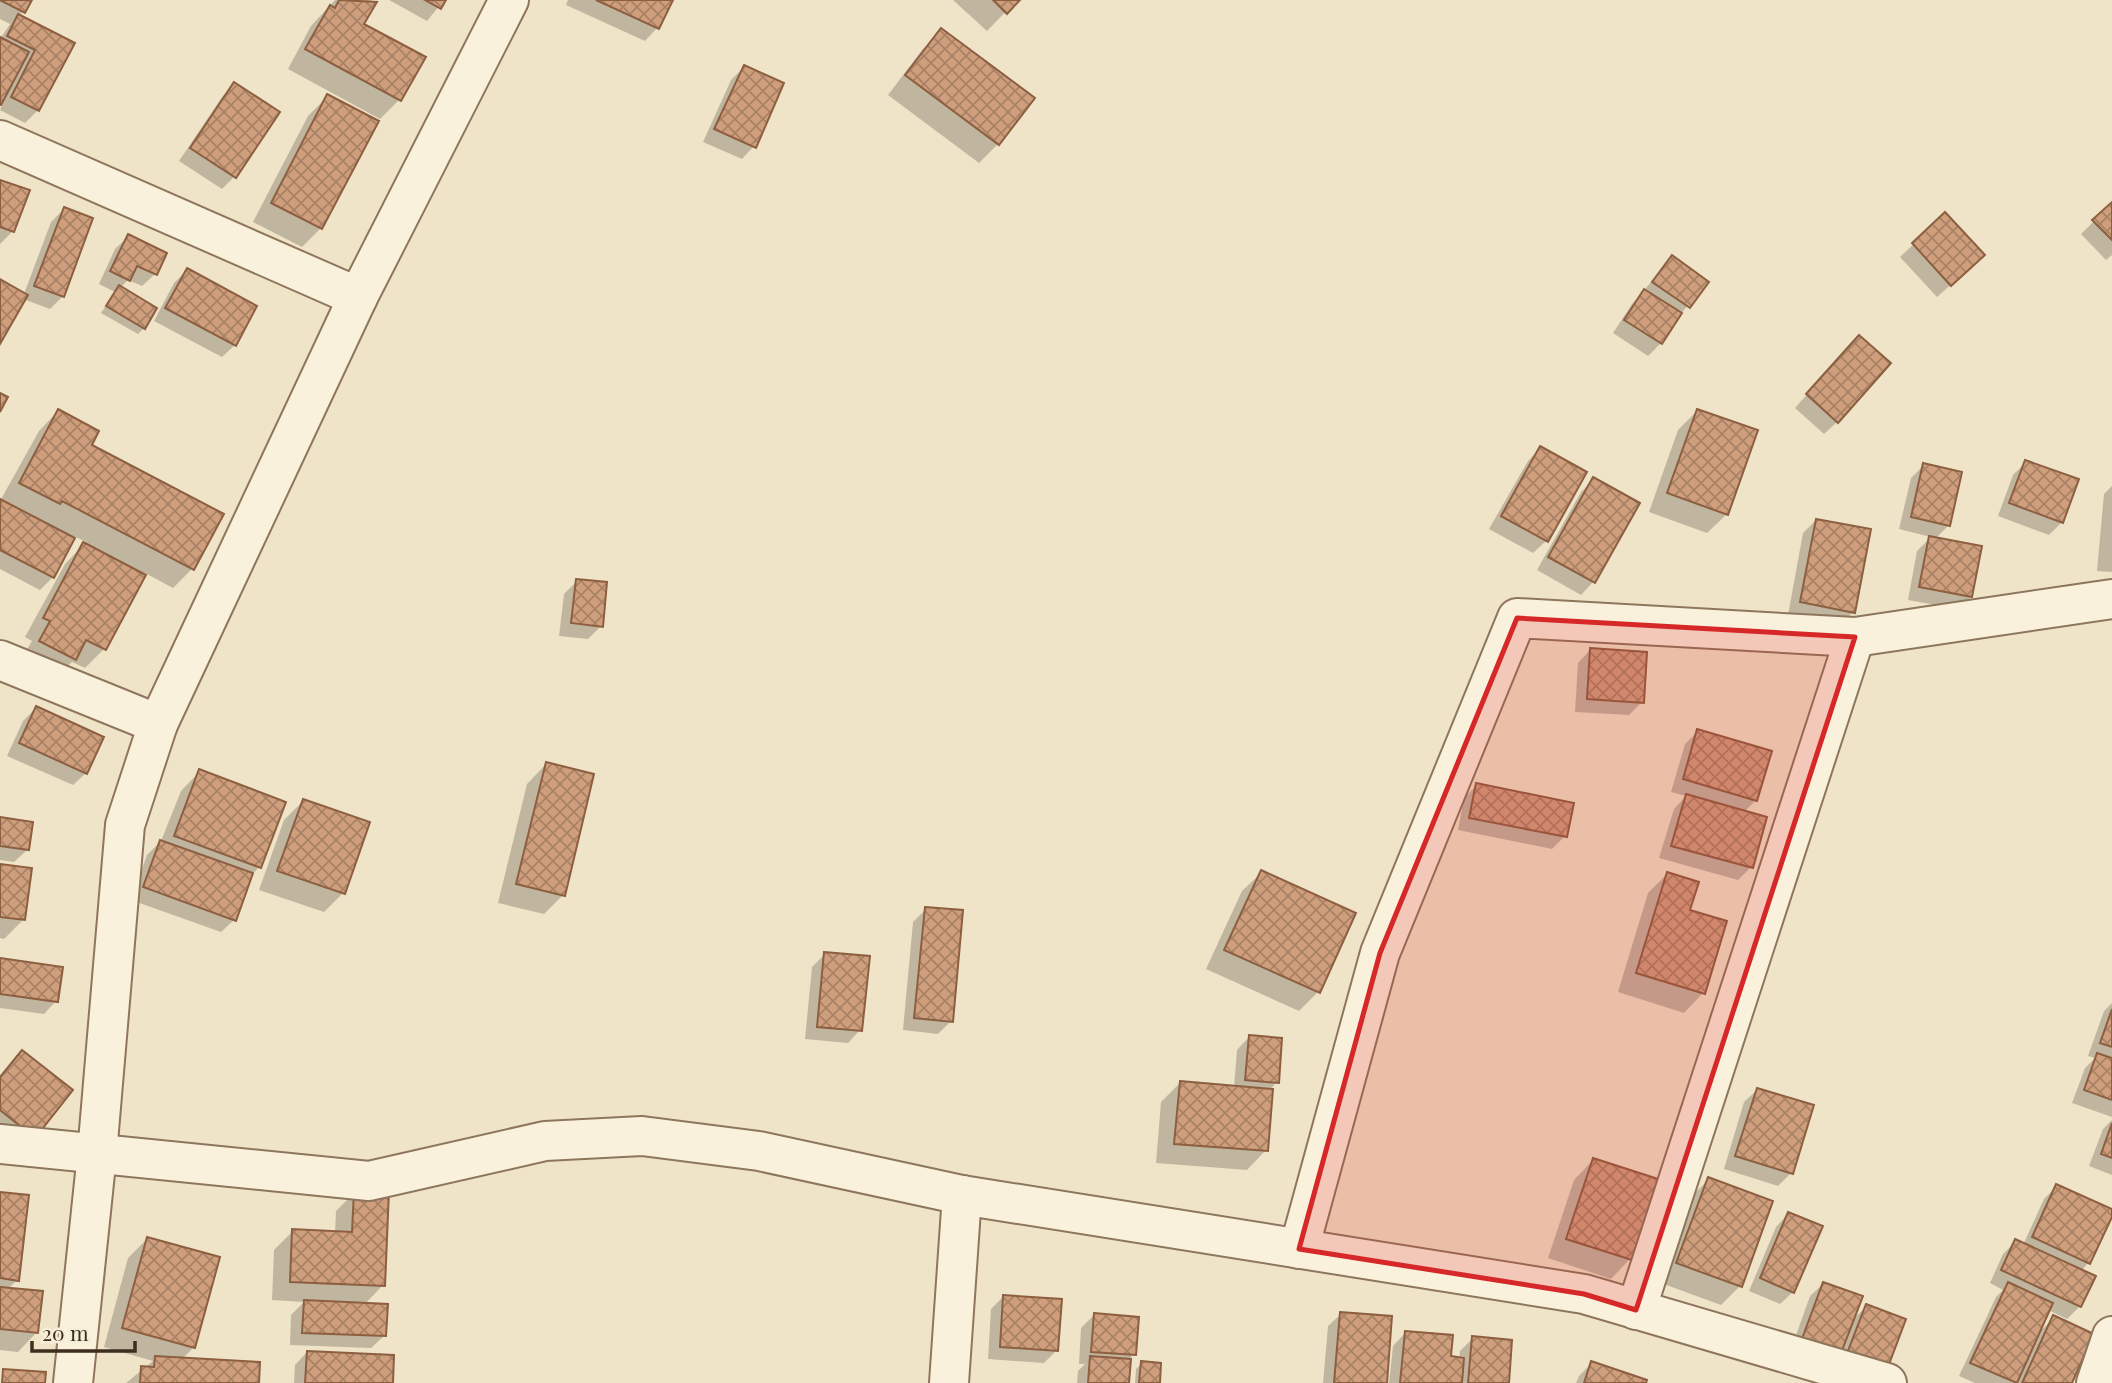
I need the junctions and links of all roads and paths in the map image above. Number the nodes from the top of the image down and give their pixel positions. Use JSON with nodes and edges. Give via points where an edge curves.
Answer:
{"nodes":[{"id":1,"x":509,"y":0,"type":"edge"},
{"id":2,"x":0,"y":140,"type":"edge"},
{"id":3,"x":358,"y":297,"type":"junction"},
{"id":4,"x":2112,"y":599,"type":"edge"},
{"id":5,"x":1855,"y":637,"type":"junction"},
{"id":6,"x":0,"y":660,"type":"edge"},
{"id":7,"x":158,"y":724,"type":"junction"},
{"id":8,"x":0,"y":1144,"type":"edge"},
{"id":9,"x":97,"y":1154,"type":"junction"},
{"id":10,"x":962,"y":1195,"type":"junction"},
{"id":11,"x":1299,"y":1248,"type":"junction"},
{"id":12,"x":1636,"y":1310,"type":"junction"},
{"id":13,"x":2112,"y":1336,"type":"edge"},
{"id":14,"x":73,"y":1383,"type":"edge"},
{"id":15,"x":949,"y":1383,"type":"edge"},
{"id":16,"x":1887,"y":1383,"type":"edge"},
{"id":17,"x":2096,"y":1383,"type":"edge"}],
"edges":[{"from":1,"to":3,"type":"street"},
{"from":2,"to":3,"type":"street"},
{"from":3,"to":7,"type":"street"},
{"from":4,"to":5,"type":"street"},
{"from":5,"to":11,"type":"street","via":[[1517,618],[1380,953]]},
{"from":5,"to":12,"type":"street"},
{"from":6,"to":7,"type":"street"},
{"from":7,"to":9,"type":"street","via":[[125,825]]},
{"from":8,"to":9,"type":"street"},
{"from":9,"to":10,"type":"street","via":[[369,1181],[545,1141],[642,1136],[759,1151]]},
{"from":9,"to":14,"type":"street"},
{"from":10,"to":11,"type":"street"},
{"from":10,"to":15,"type":"street"},
{"from":11,"to":12,"type":"street","via":[[1584,1294]]},
{"from":12,"to":16,"type":"street"},
{"from":13,"to":17,"type":"street"}]}
